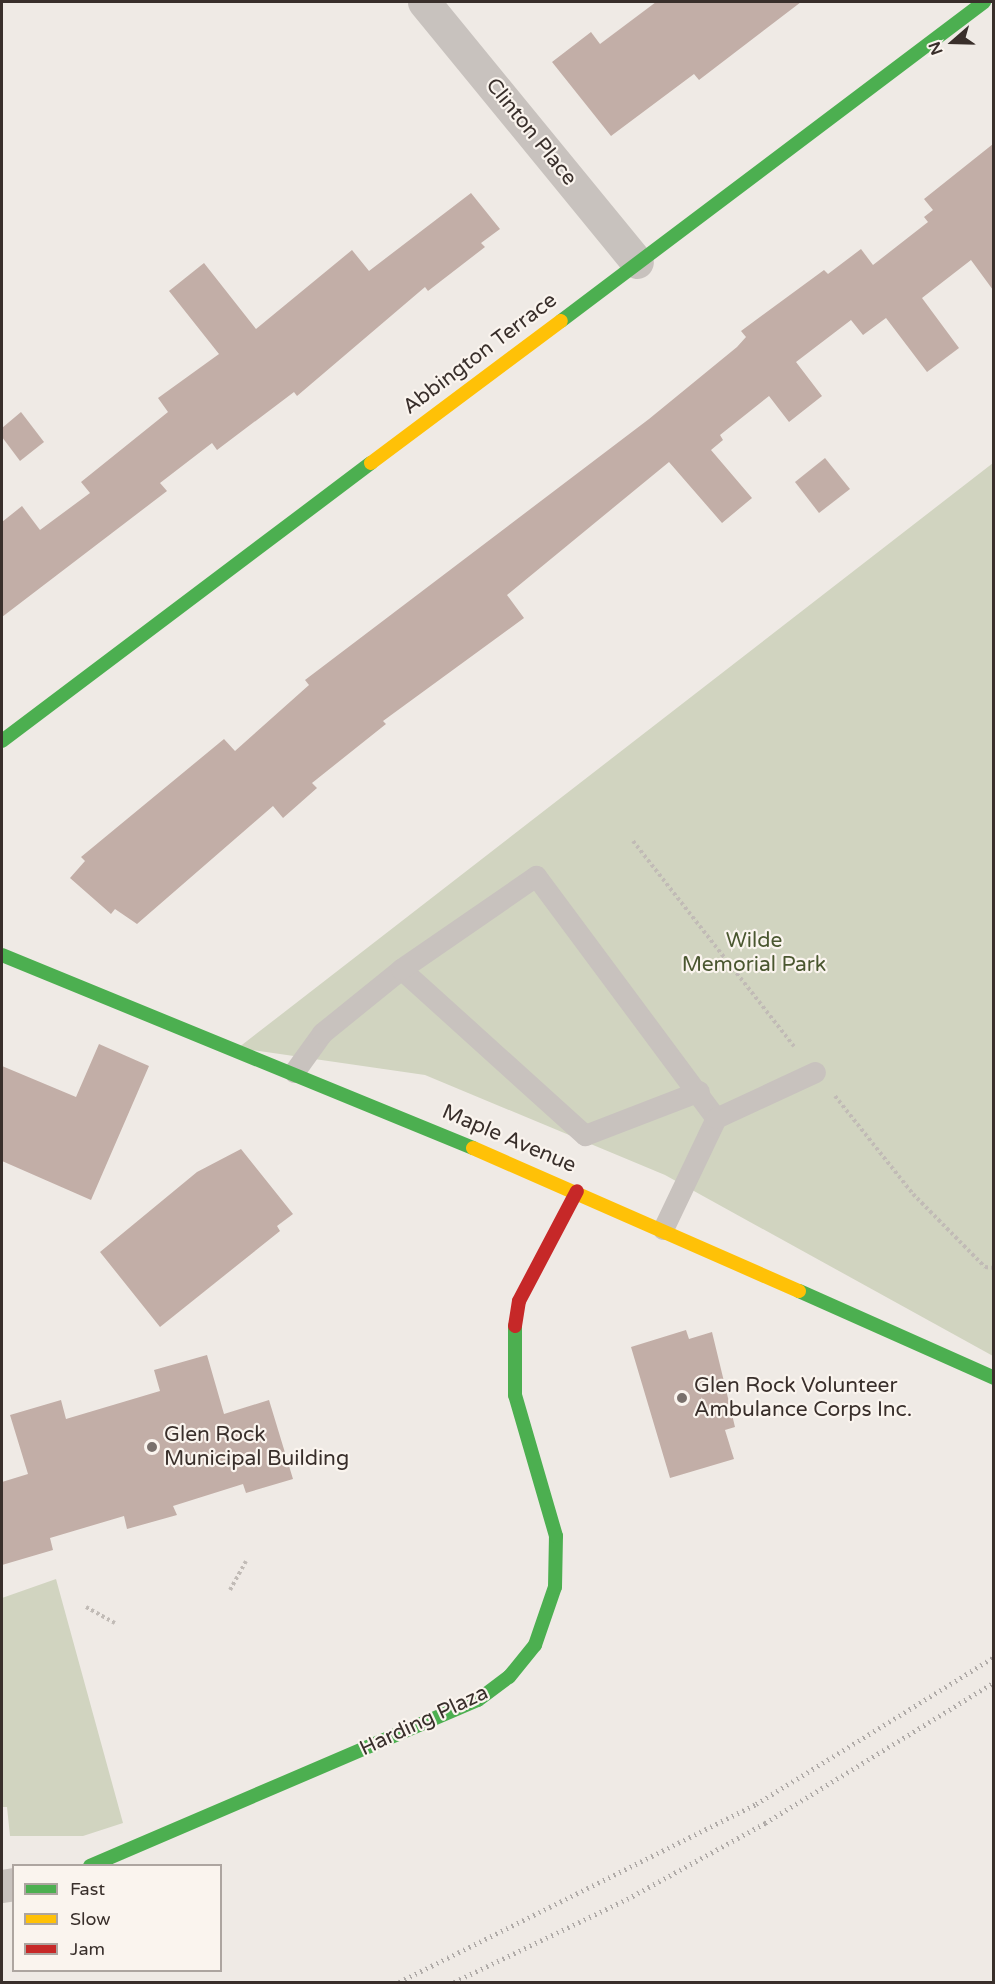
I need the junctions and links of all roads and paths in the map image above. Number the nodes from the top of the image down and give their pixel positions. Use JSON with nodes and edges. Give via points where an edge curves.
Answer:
{"nodes":[{"id":1,"x":424,"y":2,"type":"edge"},
{"id":2,"x":984,"y":2,"type":"edge"},
{"id":3,"x":637,"y":262,"type":"junction"},
{"id":4,"x":2,"y":741,"type":"edge"},
{"id":5,"x":633,"y":841,"type":"dead end"},
{"id":6,"x":2,"y":955,"type":"edge"},
{"id":7,"x":401,"y":969,"type":"junction"},
{"id":8,"x":294,"y":1072,"type":"junction"},
{"id":9,"x":815,"y":1072,"type":"junction"},
{"id":10,"x":699,"y":1091,"type":"junction"},
{"id":11,"x":716,"y":1118,"type":"junction"},
{"id":12,"x":577,"y":1191,"type":"junction"},
{"id":13,"x":663,"y":1229,"type":"junction"},
{"id":14,"x":993,"y":1268,"type":"edge"},
{"id":15,"x":993,"y":1378,"type":"edge"},
{"id":16,"x":246,"y":1561,"type":"dead end"},
{"id":17,"x":230,"y":1590,"type":"dead end"},
{"id":18,"x":86,"y":1608,"type":"dead end"},
{"id":19,"x":116,"y":1623,"type":"dead end"},
{"id":20,"x":95,"y":1864,"type":"edge"}],
"edges":[{"from":1,"to":3,"type":"street","name":"Clinton Place"},
{"from":2,"to":3,"type":"street","name":"Abbington Terrace"},
{"from":3,"to":4,"type":"street","name":"Abbington Terrace"},
{"from":5,"to":9,"type":"path"},
{"from":6,"to":8,"type":"street","name":"Maple Avenue"},
{"from":7,"to":8,"type":"lane","via":[[322,1033]]},
{"from":7,"to":10,"type":"lane","via":[[585,1135]]},
{"from":7,"to":10,"type":"lane","via":[[536,876]]},
{"from":8,"to":12,"type":"street","name":"Maple Avenue"},
{"from":9,"to":11,"type":"lane"},
{"from":9,"to":14,"type":"path","via":[[913,1194],[985,1267]]},
{"from":10,"to":11,"type":"lane"},
{"from":11,"to":13,"type":"lane"},
{"from":12,"to":13,"type":"street","name":"Maple Avenue"},
{"from":12,"to":20,"type":"street","name":"Harding Plaza","via":[[519,1301],[512,1346],[515,1395],[556,1536],[555,1587],[535,1645],[509,1677],[478,1700]]},
{"from":13,"to":15,"type":"street","name":"Maple Avenue"},
{"from":16,"to":17,"type":"path"},
{"from":18,"to":19,"type":"path"}]}
